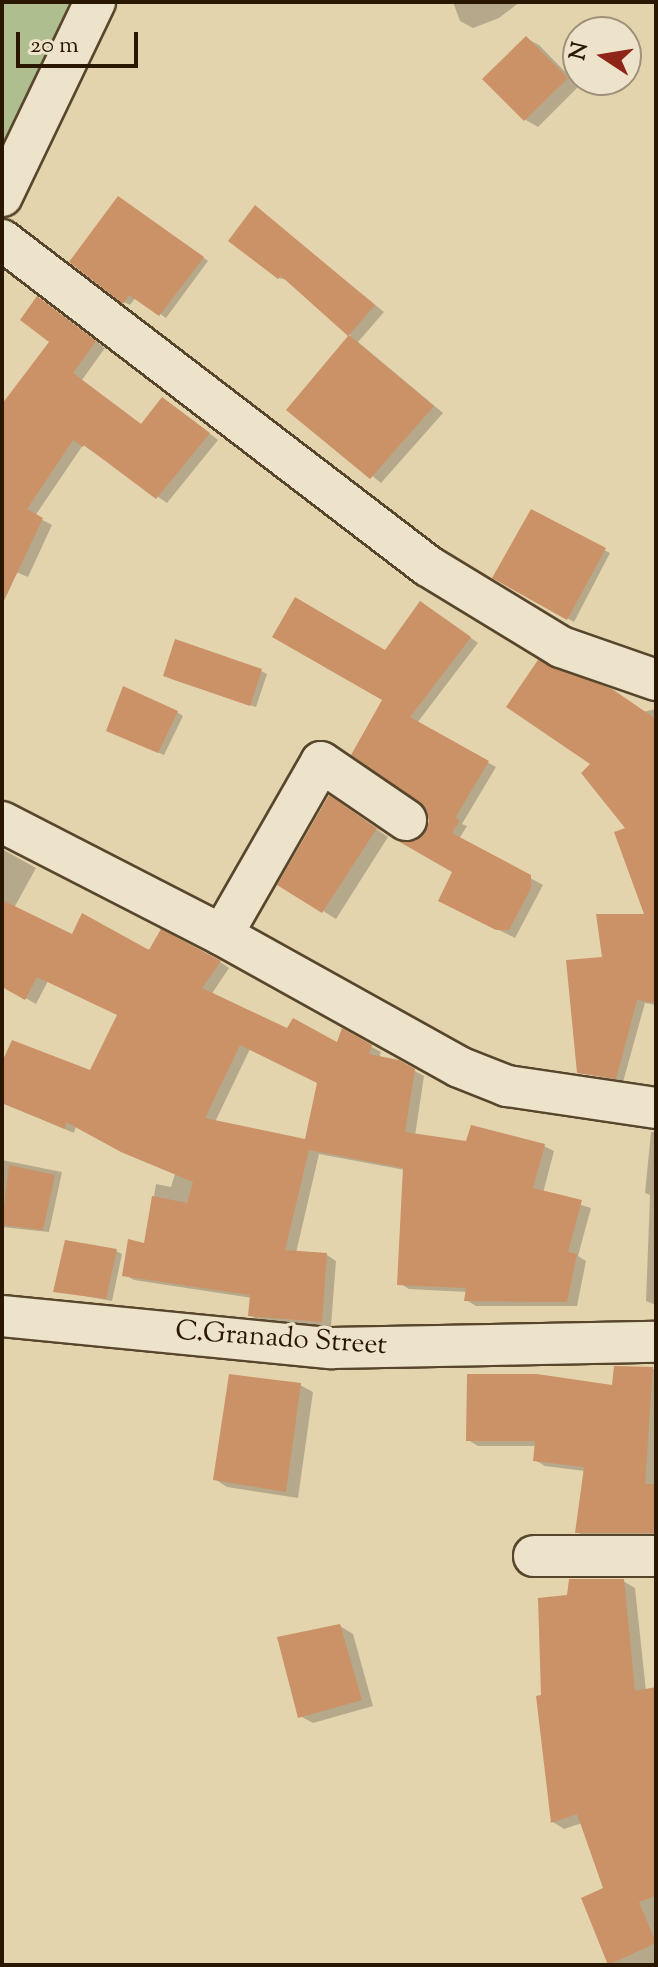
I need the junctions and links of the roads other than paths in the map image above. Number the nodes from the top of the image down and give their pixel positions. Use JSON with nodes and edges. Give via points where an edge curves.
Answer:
{"nodes":[{"id":1,"x":95,"y":2,"type":"edge"},
{"id":2,"x":2,"y":196,"type":"edge"},
{"id":3,"x":2,"y":240,"type":"edge"},
{"id":4,"x":656,"y":680,"type":"edge"},
{"id":5,"x":406,"y":820,"type":"dead end"},
{"id":6,"x":2,"y":822,"type":"edge"},
{"id":7,"x":222,"y":935,"type":"junction"},
{"id":8,"x":656,"y":1108,"type":"edge"},
{"id":9,"x":2,"y":1316,"type":"edge"},
{"id":10,"x":656,"y":1342,"type":"edge"},
{"id":11,"x":534,"y":1556,"type":"dead end"},
{"id":12,"x":656,"y":1556,"type":"edge"}],
"edges":[{"from":1,"to":2,"type":"street"},
{"from":3,"to":4,"type":"street","via":[[428,566],[561,647]]},
{"from":5,"to":7,"type":"street","via":[[321,762]]},
{"from":6,"to":7,"type":"street"},
{"from":7,"to":8,"type":"street","via":[[459,1067],[507,1086]]},
{"from":9,"to":10,"type":"street","name":"C.Granado Street","via":[[331,1348]]},
{"from":11,"to":12,"type":"street"}]}
